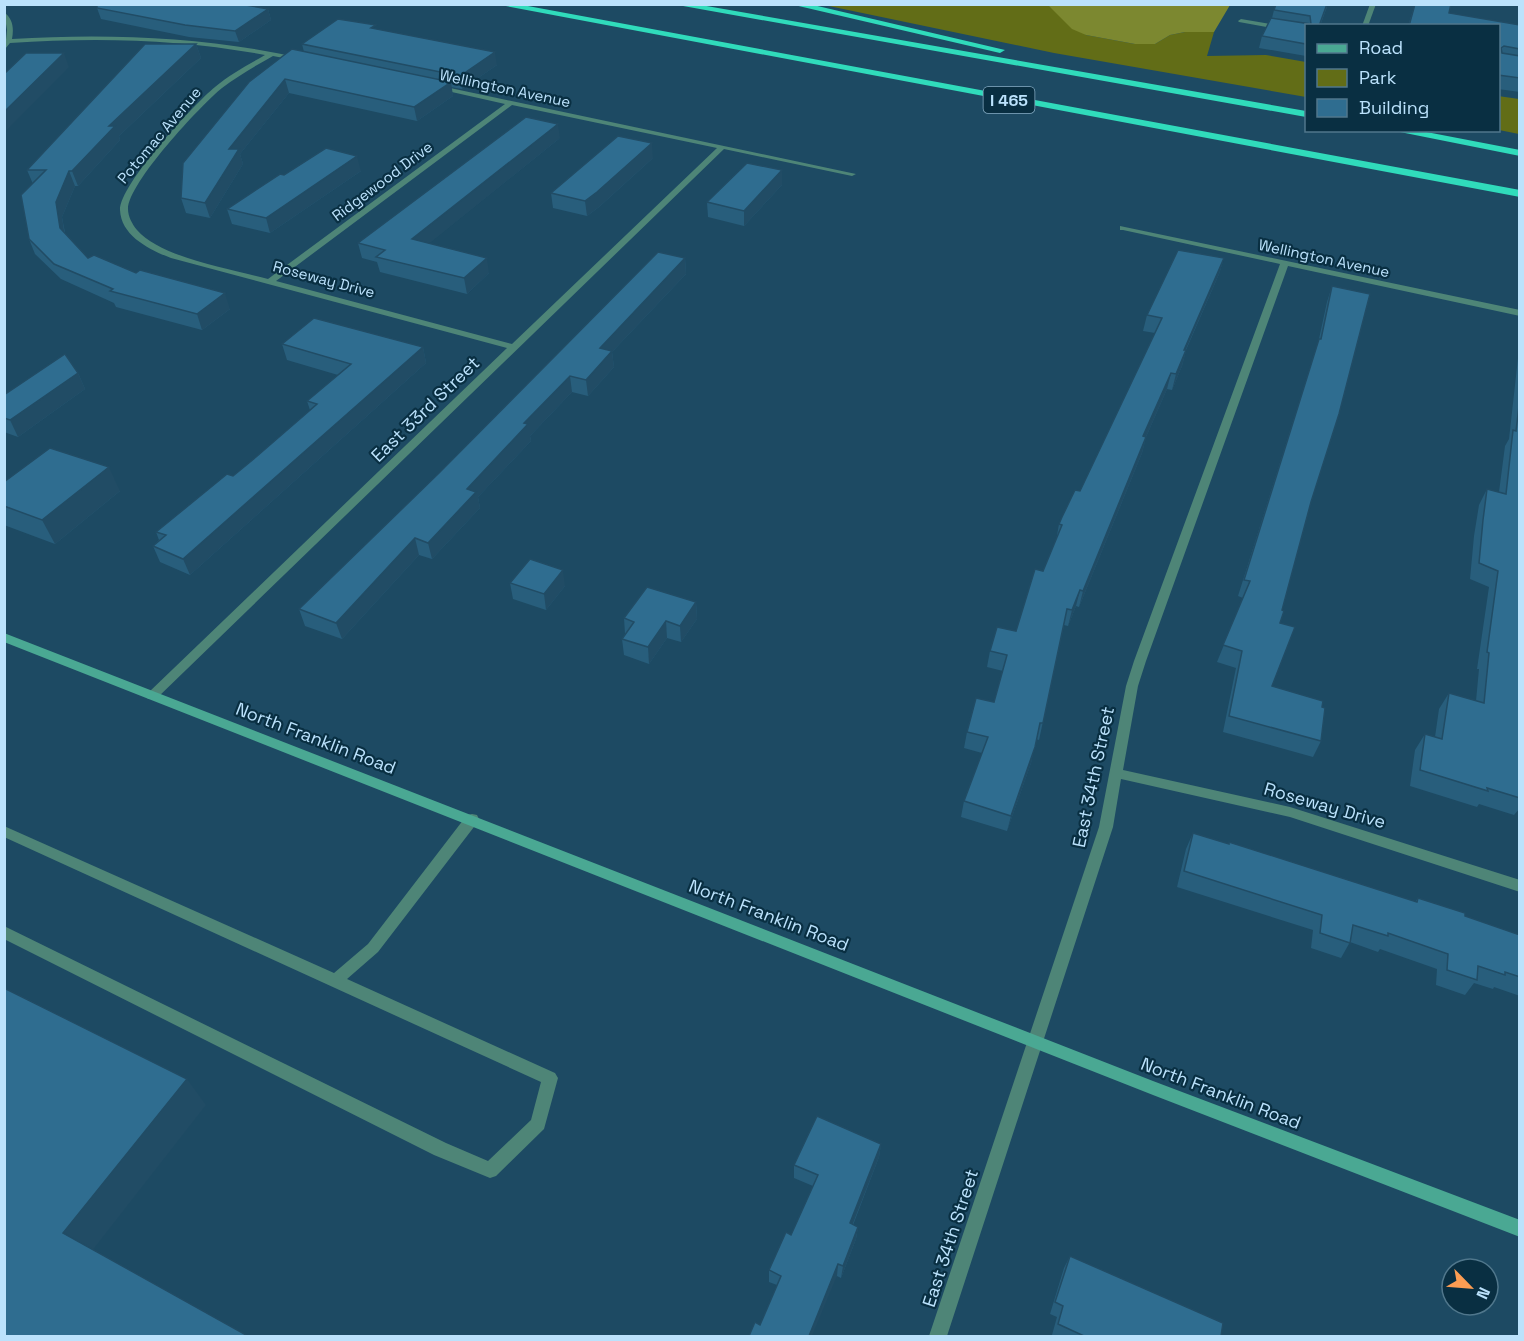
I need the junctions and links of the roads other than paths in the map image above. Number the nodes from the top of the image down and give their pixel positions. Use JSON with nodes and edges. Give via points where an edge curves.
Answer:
{"nodes":[{"id":1,"x":499,"y":4,"type":"edge"},
{"id":2,"x":676,"y":4,"type":"edge"},
{"id":3,"x":794,"y":4,"type":"edge"},
{"id":4,"x":1373,"y":4,"type":"edge"},
{"id":5,"x":4,"y":14,"type":"edge"},
{"id":6,"x":1241,"y":21,"type":"dead end"},
{"id":7,"x":1366,"y":24,"type":"edge"},
{"id":8,"x":1305,"y":32,"type":"edge"},
{"id":9,"x":6,"y":44,"type":"edge"},
{"id":10,"x":273,"y":53,"type":"junction"},
{"id":11,"x":307,"y":61,"type":"edge"},
{"id":12,"x":1136,"y":83,"type":"junction"},
{"id":13,"x":432,"y":87,"type":"edge"},
{"id":14,"x":510,"y":103,"type":"junction"},
{"id":15,"x":1305,"y":114,"type":"edge"},
{"id":16,"x":1406,"y":132,"type":"edge"},
{"id":17,"x":722,"y":147,"type":"junction"},
{"id":18,"x":1520,"y":153,"type":"edge"},
{"id":19,"x":852,"y":174,"type":"dead end"},
{"id":20,"x":1520,"y":194,"type":"edge"},
{"id":21,"x":1123,"y":228,"type":"dead end"},
{"id":22,"x":133,"y":229,"type":"joint"},
{"id":23,"x":1285,"y":263,"type":"junction"},
{"id":24,"x":270,"y":281,"type":"junction"},
{"id":25,"x":1520,"y":313,"type":"edge"},
{"id":26,"x":513,"y":347,"type":"junction"},
{"id":27,"x":4,"y":637,"type":"edge"},
{"id":28,"x":152,"y":696,"type":"junction"},
{"id":29,"x":1116,"y":773,"type":"junction"},
{"id":30,"x":472,"y":819,"type":"junction"},
{"id":31,"x":4,"y":831,"type":"edge"},
{"id":32,"x":1520,"y":886,"type":"edge"},
{"id":33,"x":4,"y":932,"type":"edge"},
{"id":34,"x":334,"y":981,"type":"junction"},
{"id":35,"x":1036,"y":1040,"type":"junction"},
{"id":36,"x":1520,"y":1229,"type":"edge"},
{"id":37,"x":938,"y":1336,"type":"edge"}],
"edges":[{"from":1,"to":20,"type":"highway","number":"I 465"},
{"from":2,"to":12,"type":"highway","number":"I 465"},
{"from":3,"to":12,"type":"highway"},
{"from":4,"to":7,"type":"street"},
{"from":5,"to":9,"type":"street","via":[[10,26]]},
{"from":6,"to":8,"type":"street"},
{"from":9,"to":10,"type":"street","via":[[77,37],[150,37]]},
{"from":10,"to":11,"type":"street"},
{"from":10,"to":22,"type":"street","name":"Potomac Avenue","via":[[240,72],[192,111],[135,182],[124,206]]},
{"from":12,"to":15,"type":"highway","number":"I 465"},
{"from":13,"to":14,"type":"street","name":"Wellington Avenue"},
{"from":14,"to":17,"type":"street","name":"Wellington Avenue"},
{"from":14,"to":24,"type":"street","name":"Ridgewood Drive"},
{"from":16,"to":18,"type":"highway"},
{"from":17,"to":19,"type":"street","name":"Wellington Avenue"},
{"from":17,"to":26,"type":"street","name":"East 33rd Street"},
{"from":21,"to":23,"type":"street","name":"Wellington Avenue"},
{"from":22,"to":24,"type":"street","name":"Roseway Drive","via":[[146,243],[167,254]]},
{"from":23,"to":25,"type":"street","name":"Wellington Avenue"},
{"from":23,"to":29,"type":"street","name":"East 34th Street","via":[[1140,661]]},
{"from":24,"to":26,"type":"street","name":"Roseway Drive"},
{"from":26,"to":28,"type":"street","name":"East 33rd Street"},
{"from":27,"to":28,"type":"main road","name":"North Franklin Road"},
{"from":28,"to":30,"type":"main road","name":"North Franklin Road"},
{"from":29,"to":32,"type":"street","name":"Roseway Drive","via":[[1290,812]]},
{"from":29,"to":35,"type":"street","name":"East 34th Street","via":[[1106,827]]},
{"from":30,"to":34,"type":"street","via":[[373,948]]},
{"from":30,"to":35,"type":"main road","name":"North Franklin Road"},
{"from":31,"to":34,"type":"street"},
{"from":33,"to":34,"type":"street","via":[[440,1149],[490,1170],[538,1124],[550,1078]]},
{"from":35,"to":36,"type":"main road","name":"North Franklin Road"},
{"from":35,"to":37,"type":"street","name":"East 34th Street"}]}
